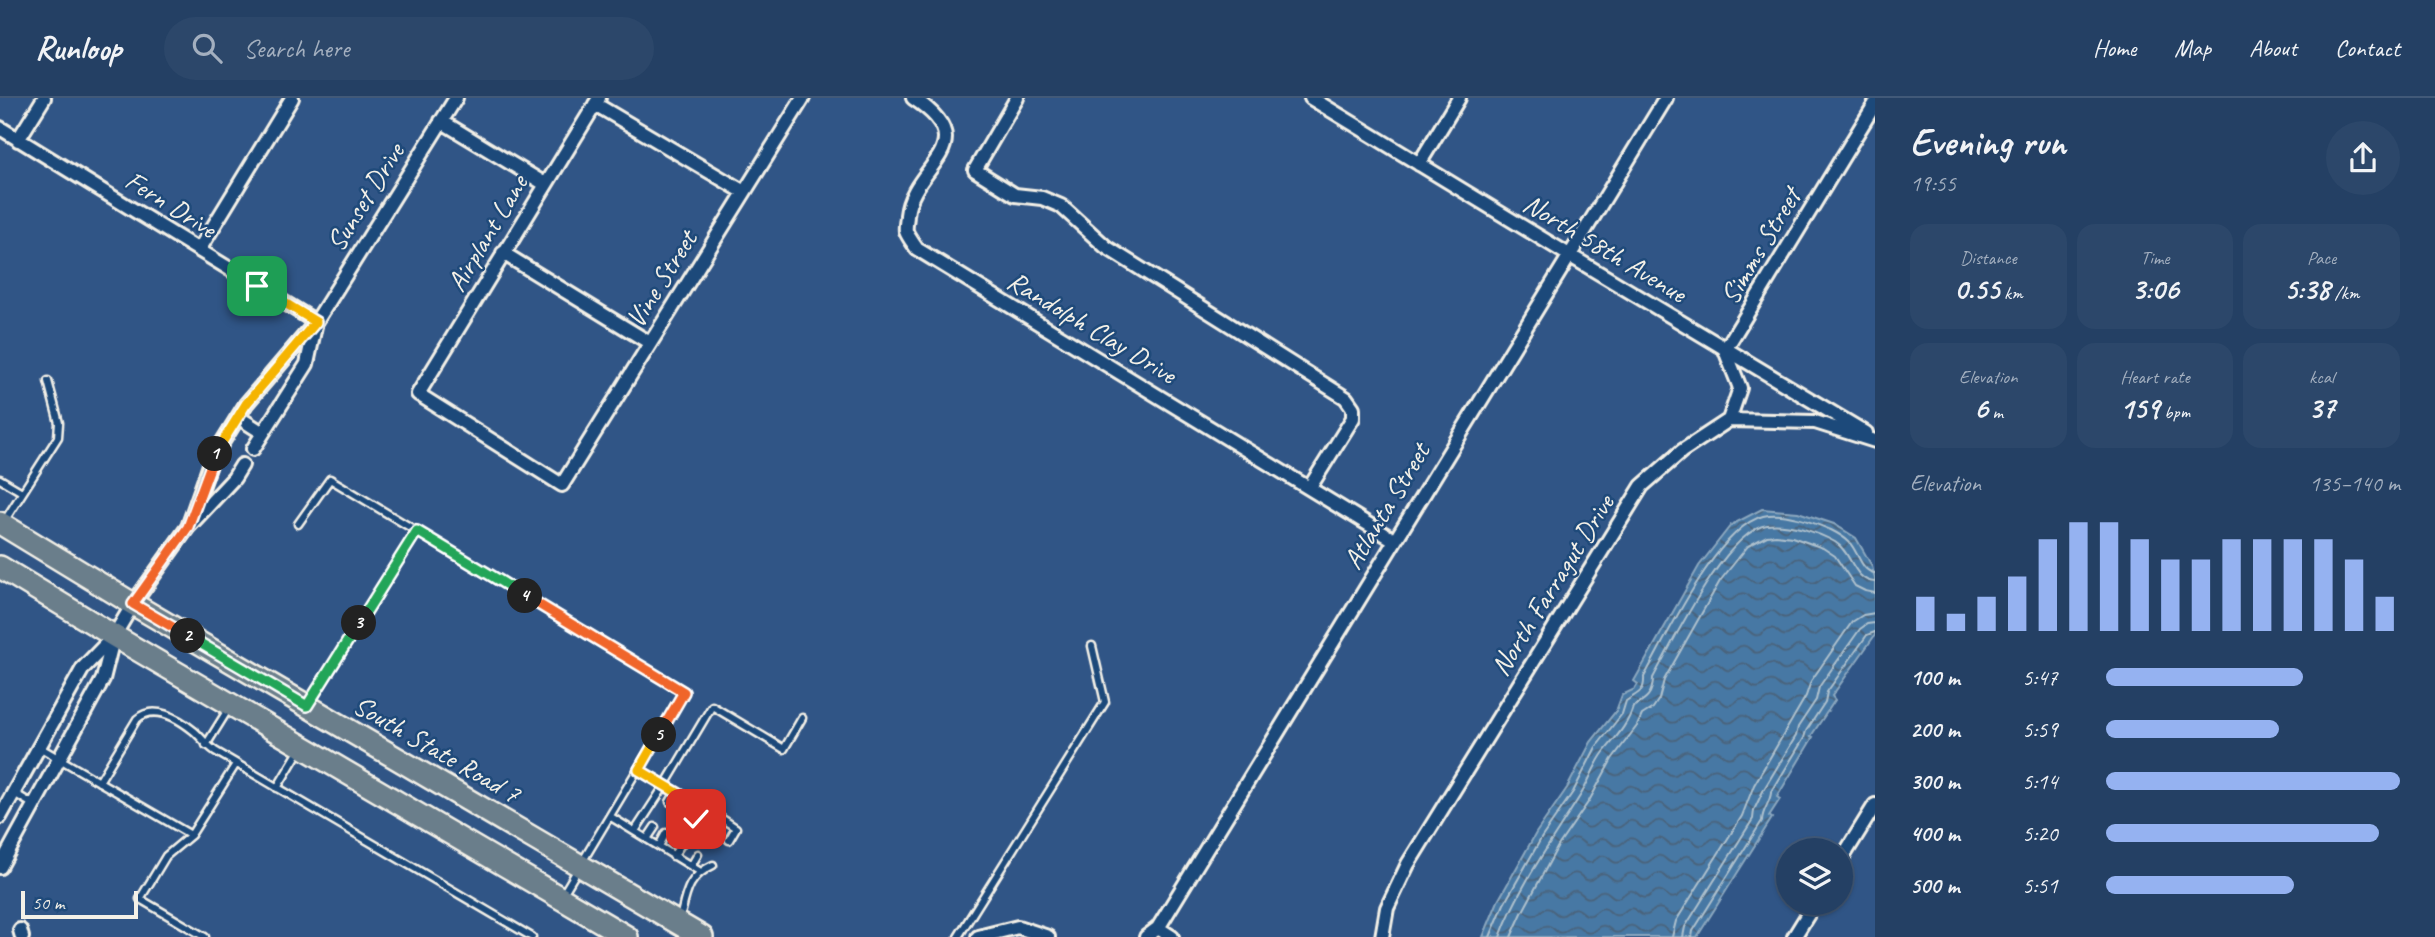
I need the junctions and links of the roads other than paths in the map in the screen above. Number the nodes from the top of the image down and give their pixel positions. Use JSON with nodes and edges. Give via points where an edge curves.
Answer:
{"nodes":[{"id":1,"x":44,"y":98,"type":"edge"},
{"id":2,"x":292,"y":98,"type":"edge"},
{"id":3,"x":456,"y":98,"type":"edge"},
{"id":4,"x":803,"y":98,"type":"edge"},
{"id":5,"x":913,"y":98,"type":"edge"},
{"id":6,"x":1017,"y":98,"type":"edge"},
{"id":7,"x":1311,"y":98,"type":"edge"},
{"id":8,"x":1459,"y":98,"type":"edge"},
{"id":9,"x":1666,"y":98,"type":"edge"},
{"id":10,"x":597,"y":101,"type":"edge"},
{"id":11,"x":1875,"y":104,"type":"edge"},
{"id":12,"x":441,"y":121,"type":"junction"},
{"id":13,"x":0,"y":128,"type":"edge"},
{"id":14,"x":18,"y":140,"type":"junction"},
{"id":15,"x":1419,"y":164,"type":"junction"},
{"id":16,"x":545,"y":184,"type":"junction"},
{"id":17,"x":744,"y":192,"type":"junction"},
{"id":18,"x":199,"y":250,"type":"junction"},
{"id":19,"x":503,"y":253,"type":"junction"},
{"id":20,"x":1569,"y":256,"type":"junction"},
{"id":21,"x":316,"y":322,"type":"junction"},
{"id":22,"x":650,"y":343,"type":"junction"},
{"id":23,"x":1725,"y":350,"type":"junction"},
{"id":24,"x":48,"y":382,"type":"dead end"},
{"id":25,"x":237,"y":417,"type":"junction"},
{"id":26,"x":1729,"y":420,"type":"junction"},
{"id":27,"x":263,"y":433,"type":"junction"},
{"id":28,"x":1875,"y":440,"type":"edge"},
{"id":29,"x":253,"y":449,"type":"dead end"},
{"id":30,"x":242,"y":465,"type":"dead end"},
{"id":31,"x":0,"y":479,"type":"edge"},
{"id":32,"x":562,"y":485,"type":"joint"},
{"id":33,"x":1310,"y":487,"type":"junction"},
{"id":34,"x":22,"y":492,"type":"junction"},
{"id":35,"x":1,"y":523,"type":"edge"},
{"id":36,"x":298,"y":524,"type":"dead end"},
{"id":37,"x":188,"y":527,"type":"junction"},
{"id":38,"x":417,"y":531,"type":"junction"},
{"id":39,"x":1394,"y":540,"type":"junction"},
{"id":40,"x":0,"y":567,"type":"edge"},
{"id":41,"x":133,"y":604,"type":"junction"},
{"id":42,"x":114,"y":636,"type":"junction"},
{"id":43,"x":1093,"y":646,"type":"dead end"},
{"id":44,"x":231,"y":705,"type":"junction"},
{"id":45,"x":307,"y":706,"type":"junction"},
{"id":46,"x":802,"y":718,"type":"dead end"},
{"id":47,"x":206,"y":745,"type":"junction"},
{"id":48,"x":302,"y":746,"type":"junction"},
{"id":49,"x":39,"y":747,"type":"junction"},
{"id":50,"x":61,"y":758,"type":"junction"},
{"id":51,"x":236,"y":764,"type":"junction"},
{"id":52,"x":639,"y":770,"type":"junction"},
{"id":53,"x":99,"y":782,"type":"junction"},
{"id":54,"x":665,"y":785,"type":"junction"},
{"id":55,"x":277,"y":788,"type":"junction"},
{"id":56,"x":676,"y":792,"type":"junction"},
{"id":57,"x":14,"y":793,"type":"junction"},
{"id":58,"x":687,"y":799,"type":"junction"},
{"id":59,"x":670,"y":802,"type":"dead end"},
{"id":60,"x":34,"y":805,"type":"junction"},
{"id":61,"x":1875,"y":805,"type":"edge"},
{"id":62,"x":681,"y":810,"type":"dead end"},
{"id":63,"x":0,"y":817,"type":"edge"},
{"id":64,"x":611,"y":817,"type":"junction"},
{"id":65,"x":696,"y":819,"type":"dead end"},
{"id":66,"x":655,"y":827,"type":"dead end"},
{"id":67,"x":635,"y":831,"type":"junction"},
{"id":68,"x":713,"y":831,"type":"dead end"},
{"id":69,"x":666,"y":833,"type":"dead end"},
{"id":70,"x":191,"y":835,"type":"junction"},
{"id":71,"x":647,"y":839,"type":"junction"},
{"id":72,"x":729,"y":841,"type":"dead end"},
{"id":73,"x":1853,"y":841,"type":"edge"},
{"id":74,"x":681,"y":843,"type":"dead end"},
{"id":75,"x":659,"y":846,"type":"junction"},
{"id":76,"x":698,"y":854,"type":"dead end"},
{"id":77,"x":673,"y":856,"type":"junction"},
{"id":78,"x":713,"y":865,"type":"dead end"},
{"id":79,"x":581,"y":866,"type":"junction"},
{"id":80,"x":691,"y":866,"type":"junction"},
{"id":81,"x":0,"y":867,"type":"edge"},
{"id":82,"x":699,"y":872,"type":"junction"},
{"id":83,"x":561,"y":898,"type":"junction"},
{"id":84,"x":1808,"y":915,"type":"edge"},
{"id":85,"x":679,"y":922,"type":"junction"},
{"id":86,"x":1158,"y":928,"type":"junction"},
{"id":87,"x":205,"y":937,"type":"edge"},
{"id":88,"x":532,"y":937,"type":"edge"},
{"id":89,"x":627,"y":937,"type":"edge"},
{"id":90,"x":702,"y":937,"type":"edge"},
{"id":91,"x":958,"y":937,"type":"edge"},
{"id":92,"x":978,"y":937,"type":"edge"},
{"id":93,"x":1048,"y":937,"type":"edge"},
{"id":94,"x":1146,"y":937,"type":"edge"},
{"id":95,"x":1172,"y":937,"type":"edge"},
{"id":96,"x":1382,"y":937,"type":"edge"},
{"id":97,"x":1794,"y":937,"type":"edge"}],
"edges":[{"from":1,"to":14,"type":"street"},
{"from":2,"to":18,"type":"street"},
{"from":3,"to":12,"type":"street","name":"Sunset Drive"},
{"from":4,"to":17,"type":"street","name":"Vine Street"},
{"from":5,"to":33,"type":"street","name":"Randolph Clay Drive","via":[[943,124],[945,146],[908,205],[906,230],[918,249]]},
{"from":6,"to":33,"type":"street","via":[[975,170],[1015,195],[1061,206],[1106,247],[1346,398],[1353,418]]},
{"from":7,"to":15,"type":"street","name":"North 58th Avenue"},
{"from":8,"to":15,"type":"street"},
{"from":9,"to":20,"type":"street","name":"Atlanta Street"},
{"from":10,"to":16,"type":"street","name":"Airplant Lane"},
{"from":10,"to":17,"type":"street"},
{"from":11,"to":23,"type":"street","name":"Simms Street"},
{"from":12,"to":16,"type":"street"},
{"from":12,"to":21,"type":"street","name":"Sunset Drive"},
{"from":13,"to":14,"type":"street","name":"Fern Drive"},
{"from":14,"to":18,"type":"street","name":"Fern Drive"},
{"from":15,"to":20,"type":"street","name":"North 58th Avenue"},
{"from":16,"to":19,"type":"street","name":"Airplant Lane"},
{"from":17,"to":22,"type":"street","name":"Vine Street"},
{"from":18,"to":21,"type":"street","name":"Fern Drive"},
{"from":19,"to":22,"type":"street"},
{"from":19,"to":32,"type":"street","name":"Airplant Lane","via":[[418,394]]},
{"from":20,"to":23,"type":"street","name":"North 58th Avenue"},
{"from":20,"to":39,"type":"street","name":"Atlanta Street"},
{"from":21,"to":25,"type":"street","name":"Sunset Drive"},
{"from":21,"to":27,"type":"street","name":"Sunset Drive","via":[[307,364]]},
{"from":22,"to":32,"type":"street","name":"Vine Street"},
{"from":23,"to":26,"type":"street","via":[[1740,388]]},
{"from":23,"to":28,"type":"street","name":"North 58th Avenue"},
{"from":24,"to":34,"type":"lane","via":[[58,437]]},
{"from":25,"to":27,"type":"street"},
{"from":25,"to":37,"type":"street","name":"Sunset Drive","via":[[212,459]]},
{"from":26,"to":28,"type":"street","via":[[1815,422]]},
{"from":26,"to":96,"type":"street","name":"North Farragut Drive","via":[[1682,451],[1643,486],[1408,864],[1387,908]]},
{"from":27,"to":29,"type":"street","name":"Sunset Drive"},
{"from":30,"to":37,"type":"street","name":"Sunset Drive"},
{"from":31,"to":34,"type":"lane"},
{"from":33,"to":39,"type":"street","name":"Randolph Clay Drive"},
{"from":34,"to":35,"type":"lane"},
{"from":35,"to":41,"type":"main road","name":"South State Road 7"},
{"from":36,"to":38,"type":"lane","via":[[330,478]]},
{"from":37,"to":41,"type":"street","name":"Sunset Drive"},
{"from":38,"to":45,"type":"lane"},
{"from":38,"to":52,"type":"lane","via":[[684,692]]},
{"from":39,"to":86,"type":"street","name":"Atlanta Street"},
{"from":40,"to":42,"type":"main road"},
{"from":41,"to":42,"type":"street","name":"Sunset Drive"},
{"from":41,"to":45,"type":"main road","name":"South State Road 7"},
{"from":42,"to":44,"type":"main road"},
{"from":42,"to":49,"type":"street","via":[[83,668]]},
{"from":42,"to":50,"type":"street","via":[[103,679]]},
{"from":43,"to":91,"type":"lane","via":[[1105,702]]},
{"from":44,"to":47,"type":"lane"},
{"from":44,"to":48,"type":"main road"},
{"from":45,"to":79,"type":"main road","name":"South State Road 7"},
{"from":46,"to":54,"type":"lane","via":[[784,749],[712,706]]},
{"from":47,"to":51,"type":"lane"},
{"from":47,"to":53,"type":"lane","via":[[194,731],[161,712],[143,714]]},
{"from":48,"to":55,"type":"lane"},
{"from":48,"to":83,"type":"main road"},
{"from":49,"to":50,"type":"lane"},
{"from":49,"to":57,"type":"street"},
{"from":50,"to":53,"type":"lane"},
{"from":50,"to":60,"type":"street"},
{"from":51,"to":55,"type":"lane"},
{"from":51,"to":70,"type":"lane"},
{"from":52,"to":54,"type":"lane"},
{"from":52,"to":64,"type":"lane"},
{"from":53,"to":70,"type":"lane"},
{"from":54,"to":56,"type":"lane"},
{"from":54,"to":67,"type":"lane"},
{"from":55,"to":88,"type":"lane"},
{"from":56,"to":58,"type":"lane"},
{"from":56,"to":59,"type":"lane"},
{"from":57,"to":60,"type":"lane"},
{"from":57,"to":63,"type":"street"},
{"from":58,"to":62,"type":"lane"},
{"from":58,"to":65,"type":"lane","via":[[703,808]]},
{"from":60,"to":81,"type":"street"},
{"from":61,"to":73,"type":"street"},
{"from":64,"to":67,"type":"lane"},
{"from":64,"to":79,"type":"lane"},
{"from":66,"to":71,"type":"lane"},
{"from":67,"to":71,"type":"lane"},
{"from":68,"to":72,"type":"lane","via":[[721,818],[736,828]]},
{"from":69,"to":75,"type":"lane"},
{"from":70,"to":87,"type":"lane","via":[[166,856],[140,899]]},
{"from":71,"to":75,"type":"lane"},
{"from":74,"to":77,"type":"lane"},
{"from":75,"to":77,"type":"lane"},
{"from":76,"to":80,"type":"lane"},
{"from":77,"to":80,"type":"lane"},
{"from":78,"to":82,"type":"lane"},
{"from":79,"to":83,"type":"lane"},
{"from":79,"to":85,"type":"main road","name":"South State Road 7"},
{"from":80,"to":82,"type":"lane"},
{"from":82,"to":85,"type":"lane","via":[[687,889]]},
{"from":83,"to":89,"type":"main road"},
{"from":84,"to":97,"type":"street"},
{"from":85,"to":90,"type":"main road","name":"South State Road 7"},
{"from":86,"to":94,"type":"street","name":"Atlanta Street"},
{"from":86,"to":95,"type":"street"},
{"from":92,"to":93,"type":"street","via":[[1018,926]]}]}
